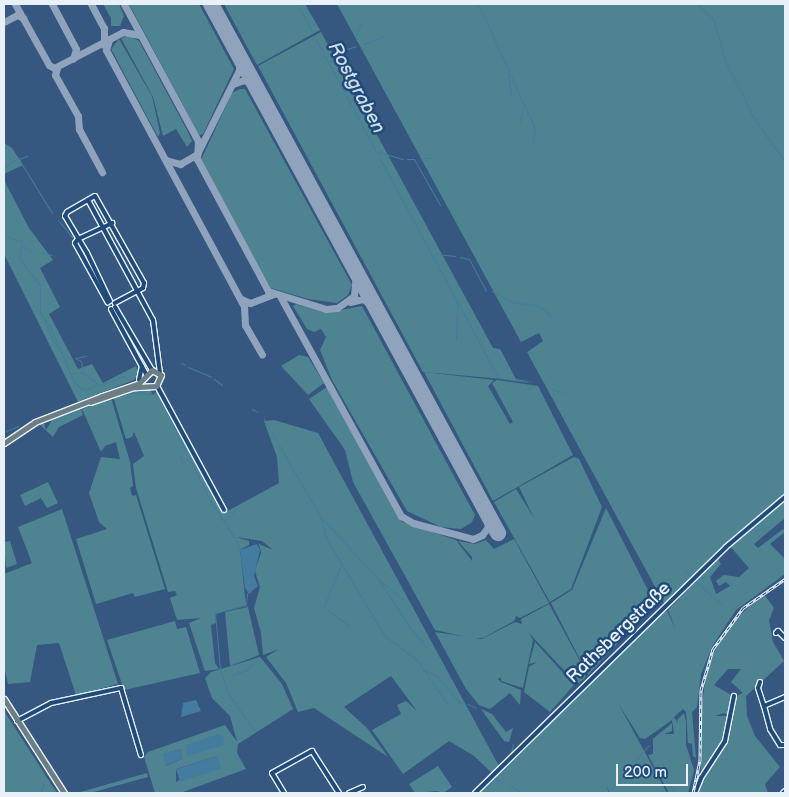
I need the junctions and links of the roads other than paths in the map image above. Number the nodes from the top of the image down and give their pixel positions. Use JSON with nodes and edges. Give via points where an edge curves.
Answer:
{"nodes":[{"id":1,"x":88,"y":200,"type":"junction"},
{"id":2,"x":112,"y":223,"type":"junction"},
{"id":3,"x":104,"y":227,"type":"junction"},
{"id":4,"x":78,"y":239,"type":"junction"},
{"id":5,"x":130,"y":258,"type":"junction"},
{"id":6,"x":123,"y":262,"type":"junction"},
{"id":7,"x":138,"y":290,"type":"junction"},
{"id":8,"x":112,"y":304,"type":"junction"},
{"id":9,"x":141,"y":364,"type":"junction"},
{"id":10,"x":152,"y":370,"type":"junction"},
{"id":11,"x":160,"y":373,"type":"junction"},
{"id":12,"x":145,"y":376,"type":"junction"},
{"id":13,"x":132,"y":386,"type":"junction"},
{"id":14,"x":154,"y":386,"type":"junction"},
{"id":15,"x":90,"y":402,"type":"junction"},
{"id":16,"x":4,"y":443,"type":"edge"},
{"id":17,"x":785,"y":497,"type":"edge"},
{"id":18,"x":224,"y":510,"type":"dead end"},
{"id":19,"x":776,"y":633,"type":"dead end"},
{"id":20,"x":785,"y":638,"type":"edge"},
{"id":21,"x":760,"y":682,"type":"dead end"},
{"id":22,"x":734,"y":696,"type":"dead end"},
{"id":23,"x":785,"y":697,"type":"edge"},
{"id":24,"x":4,"y":699,"type":"edge"},
{"id":25,"x":764,"y":706,"type":"junction"},
{"id":26,"x":17,"y":721,"type":"junction"},
{"id":27,"x":785,"y":745,"type":"edge"},
{"id":28,"x":141,"y":755,"type":"dead end"},
{"id":29,"x":364,"y":787,"type":"dead end"},
{"id":30,"x":62,"y":793,"type":"edge"},
{"id":31,"x":282,"y":793,"type":"edge"},
{"id":32,"x":340,"y":793,"type":"edge"},
{"id":33,"x":349,"y":793,"type":"edge"},
{"id":34,"x":475,"y":793,"type":"edge"},
{"id":35,"x":695,"y":793,"type":"edge"}],
"edges":[{"from":1,"to":2,"type":"street","via":[[98,197]]},
{"from":1,"to":3,"type":"street"},
{"from":1,"to":4,"type":"street","via":[[66,213]]},
{"from":2,"to":3,"type":"street"},
{"from":2,"to":5,"type":"street"},
{"from":3,"to":4,"type":"street"},
{"from":3,"to":6,"type":"street"},
{"from":4,"to":8,"type":"street","via":[[76,243]]},
{"from":5,"to":6,"type":"street"},
{"from":5,"to":7,"type":"street","via":[[144,283]]},
{"from":6,"to":7,"type":"street"},
{"from":7,"to":8,"type":"street"},
{"from":7,"to":11,"type":"street","via":[[153,320]]},
{"from":8,"to":9,"type":"street"},
{"from":8,"to":10,"type":"street"},
{"from":9,"to":12,"type":"street"},
{"from":9,"to":13,"type":"street","via":[[142,377]]},
{"from":10,"to":11,"type":"main road"},
{"from":10,"to":12,"type":"main road"},
{"from":11,"to":14,"type":"main road","via":[[161,380]]},
{"from":12,"to":13,"type":"main road"},
{"from":12,"to":14,"type":"main road"},
{"from":13,"to":15,"type":"main road"},
{"from":14,"to":15,"type":"main road","via":[[133,387]]},
{"from":14,"to":18,"type":"street"},
{"from":15,"to":16,"type":"main road","via":[[32,424]]},
{"from":17,"to":34,"type":"street","name":"Rathsbergstraße","via":[[726,547]]},
{"from":19,"to":20,"type":"street","via":[[778,631]]},
{"from":21,"to":25,"type":"street","via":[[758,688]]},
{"from":22,"to":35,"type":"street","via":[[725,741]]},
{"from":23,"to":25,"type":"street"},
{"from":24,"to":26,"type":"main road"},
{"from":25,"to":27,"type":"street","via":[[770,729],[780,745]]},
{"from":26,"to":28,"type":"street","via":[[52,704],[121,688]]},
{"from":26,"to":30,"type":"main road"},
{"from":29,"to":33,"type":"street"},
{"from":31,"to":32,"type":"street","via":[[272,773],[314,751]]}]}
